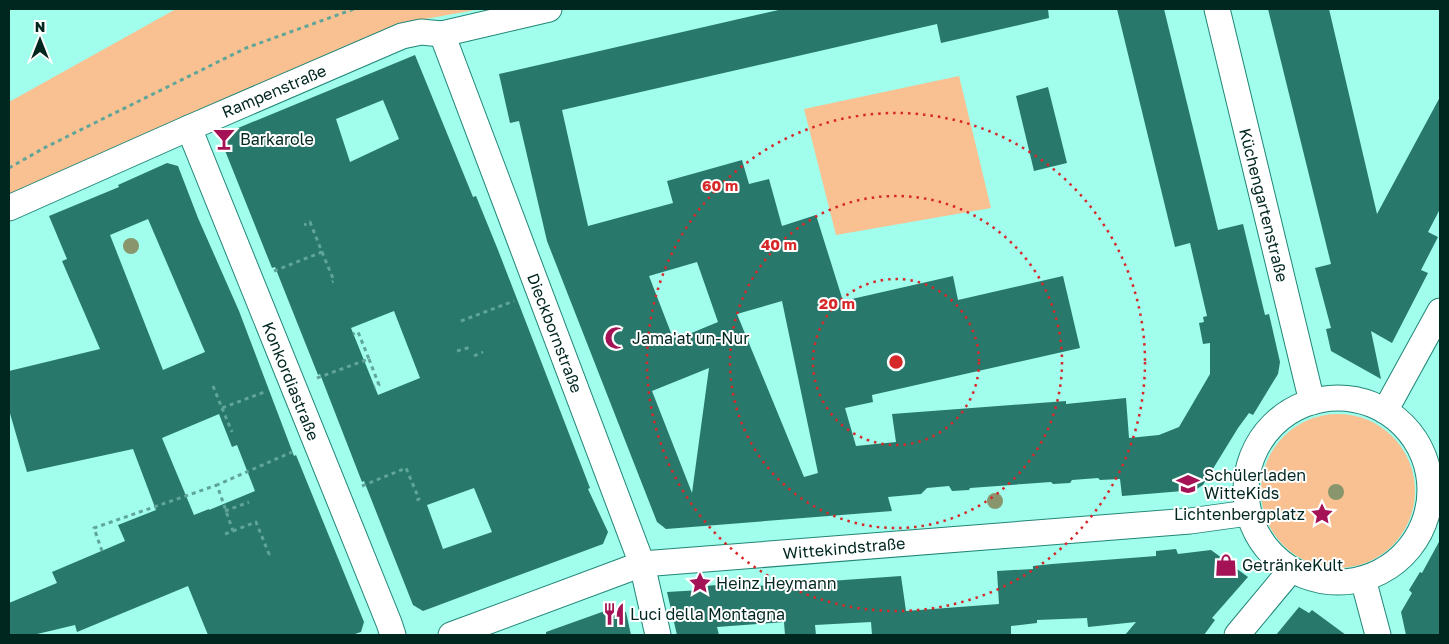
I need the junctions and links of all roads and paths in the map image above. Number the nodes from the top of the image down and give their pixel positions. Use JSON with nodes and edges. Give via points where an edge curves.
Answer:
{"nodes":[{"id":1,"x":354,"y":9,"type":"edge"},
{"id":2,"x":549,"y":9,"type":"edge"},
{"id":3,"x":1217,"y":9,"type":"edge"},
{"id":4,"x":442,"y":34,"type":"junction"},
{"id":5,"x":189,"y":128,"type":"junction"},
{"id":6,"x":9,"y":168,"type":"edge"},
{"id":7,"x":9,"y":208,"type":"edge"},
{"id":8,"x":304,"y":225,"type":"dead end"},
{"id":9,"x":322,"y":252,"type":"junction"},
{"id":10,"x":275,"y":270,"type":"dead end"},
{"id":11,"x":332,"y":282,"type":"dead end"},
{"id":12,"x":517,"y":300,"type":"dead end"},
{"id":13,"x":1440,"y":311,"type":"edge"},
{"id":14,"x":461,"y":321,"type":"dead end"},
{"id":15,"x":353,"y":334,"type":"dead end"},
{"id":16,"x":471,"y":347,"type":"dead end"},
{"id":17,"x":457,"y":351,"type":"dead end"},
{"id":18,"x":483,"y":352,"type":"dead end"},
{"id":19,"x":474,"y":356,"type":"dead end"},
{"id":20,"x":368,"y":359,"type":"junction"},
{"id":21,"x":320,"y":377,"type":"dead end"},
{"id":22,"x":213,"y":386,"type":"dead end"},
{"id":23,"x":374,"y":386,"type":"dead end"},
{"id":24,"x":269,"y":391,"type":"dead end"},
{"id":25,"x":1312,"y":402,"type":"junction"},
{"id":26,"x":222,"y":408,"type":"junction"},
{"id":27,"x":1385,"y":411,"type":"junction"},
{"id":28,"x":232,"y":432,"type":"dead end"},
{"id":29,"x":293,"y":451,"type":"dead end"},
{"id":30,"x":1434,"y":467,"type":"edge"},
{"id":31,"x":217,"y":485,"type":"junction"},
{"id":32,"x":366,"y":485,"type":"dead end"},
{"id":33,"x":415,"y":501,"type":"dead end"},
{"id":34,"x":249,"y":502,"type":"dead end"},
{"id":35,"x":225,"y":511,"type":"junction"},
{"id":36,"x":1248,"y":513,"type":"junction"},
{"id":37,"x":233,"y":531,"type":"junction"},
{"id":38,"x":225,"y":534,"type":"dead end"},
{"id":39,"x":102,"y":551,"type":"dead end"},
{"id":40,"x":265,"y":556,"type":"dead end"},
{"id":41,"x":642,"y":564,"type":"junction"},
{"id":42,"x":1291,"y":570,"type":"junction"},
{"id":43,"x":1363,"y":579,"type":"junction"},
{"id":44,"x":393,"y":635,"type":"edge"},
{"id":45,"x":451,"y":635,"type":"edge"},
{"id":46,"x":658,"y":635,"type":"edge"},
{"id":47,"x":1237,"y":635,"type":"edge"},
{"id":48,"x":1378,"y":635,"type":"edge"}],
"edges":[{"from":1,"to":6,"type":"path","via":[[246,48]]},
{"from":2,"to":4,"type":"street","name":"Rampenstraße"},
{"from":3,"to":25,"type":"street","name":"Küchengartenstraße"},
{"from":4,"to":5,"type":"street","name":"Rampenstraße","via":[[422,32],[402,36]]},
{"from":4,"to":41,"type":"street","name":"Dieckbornstraße"},
{"from":5,"to":7,"type":"street","name":"Rampenstraße"},
{"from":5,"to":44,"type":"street","name":"Konkordiastraße"},
{"from":8,"to":9,"type":"path","via":[[310,222]]},
{"from":9,"to":10,"type":"path"},
{"from":9,"to":11,"type":"path"},
{"from":12,"to":14,"type":"path"},
{"from":13,"to":27,"type":"street"},
{"from":15,"to":20,"type":"path","via":[[358,332]]},
{"from":16,"to":17,"type":"path"},
{"from":18,"to":19,"type":"path"},
{"from":20,"to":21,"type":"path"},
{"from":20,"to":23,"type":"path","via":[[379,385]]},
{"from":22,"to":26,"type":"path"},
{"from":24,"to":26,"type":"path"},
{"from":25,"to":27,"type":"street","via":[[1337,398],[1362,401]]},
{"from":25,"to":36,"type":"street","via":[[1286,414],[1261,441],[1252,457],[1246,484]]},
{"from":26,"to":28,"type":"path"},
{"from":27,"to":30,"type":"street","via":[[1404,426]]},
{"from":29,"to":31,"type":"path"},
{"from":30,"to":43,"type":"street","via":[[1427,515],[1418,536],[1404,555],[1385,570]]},
{"from":31,"to":35,"type":"path"},
{"from":31,"to":39,"type":"path","via":[[94,528]]},
{"from":32,"to":33,"type":"path","via":[[406,468],[419,499]]},
{"from":34,"to":35,"type":"path"},
{"from":35,"to":37,"type":"path"},
{"from":36,"to":41,"type":"street","name":"Wittekindstraße","via":[[1190,521]]},
{"from":36,"to":42,"type":"street","via":[[1262,542]]},
{"from":37,"to":38,"type":"path"},
{"from":37,"to":40,"type":"path","via":[[256,522],[269,554]]},
{"from":41,"to":45,"type":"street","name":"Wittekindstraße"},
{"from":41,"to":46,"type":"street","name":"Dieckbornstraße"},
{"from":42,"to":43,"type":"street","via":[[1330,582]]},
{"from":42,"to":47,"type":"street"},
{"from":43,"to":48,"type":"street"}]}
